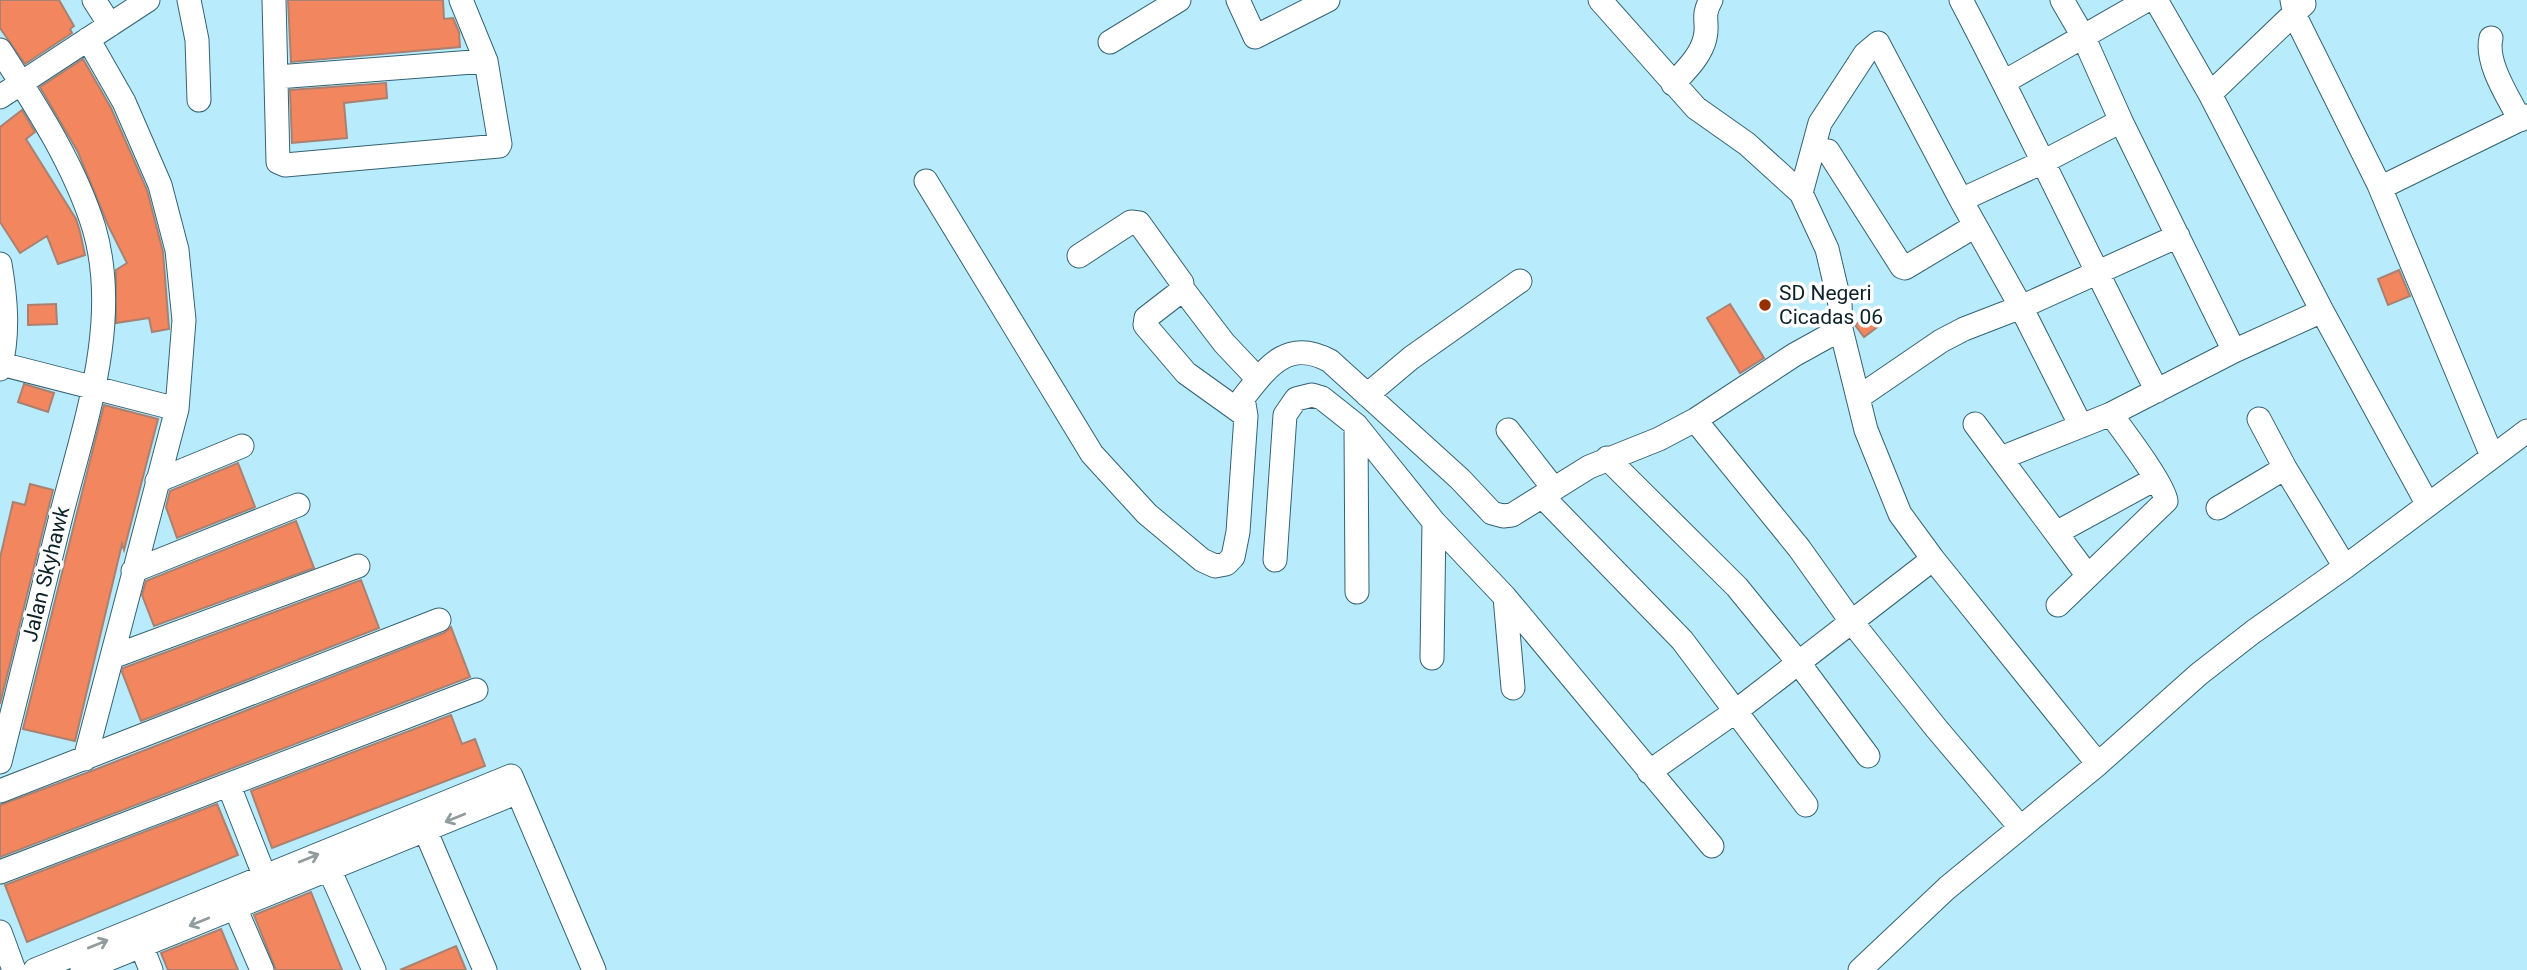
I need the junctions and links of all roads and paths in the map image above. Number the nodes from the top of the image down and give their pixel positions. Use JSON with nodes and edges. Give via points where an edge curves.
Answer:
{"nodes":[{"id":1,"x":94,"y":0,"type":"edge"},
{"id":2,"x":148,"y":0,"type":"edge"},
{"id":3,"x":189,"y":0,"type":"edge"},
{"id":4,"x":274,"y":0,"type":"edge"},
{"id":5,"x":461,"y":0,"type":"edge"},
{"id":6,"x":1179,"y":0,"type":"edge"},
{"id":7,"x":1238,"y":0,"type":"edge"},
{"id":8,"x":1328,"y":0,"type":"edge"},
{"id":9,"x":1600,"y":0,"type":"edge"},
{"id":10,"x":1711,"y":0,"type":"edge"},
{"id":11,"x":1961,"y":0,"type":"edge"},
{"id":12,"x":2062,"y":0,"type":"edge"},
{"id":13,"x":2160,"y":2,"type":"edge"},
{"id":14,"x":2298,"y":5,"type":"edge"},
{"id":15,"x":110,"y":25,"type":"junction"},
{"id":16,"x":2084,"y":38,"type":"junction"},
{"id":17,"x":2491,"y":38,"type":"dead end"},
{"id":18,"x":89,"y":39,"type":"junction"},
{"id":19,"x":1110,"y":42,"type":"dead end"},
{"id":20,"x":0,"y":50,"type":"edge"},
{"id":21,"x":486,"y":61,"type":"junction"},
{"id":22,"x":277,"y":77,"type":"junction"},
{"id":23,"x":2004,"y":82,"type":"junction"},
{"id":24,"x":21,"y":83,"type":"junction"},
{"id":25,"x":1673,"y":84,"type":"junction"},
{"id":26,"x":2210,"y":94,"type":"junction"},
{"id":27,"x":0,"y":97,"type":"edge"},
{"id":28,"x":199,"y":100,"type":"dead end"},
{"id":29,"x":2523,"y":118,"type":"edge"},
{"id":30,"x":2121,"y":121,"type":"junction"},
{"id":31,"x":1828,"y":151,"type":"dead end"},
{"id":32,"x":2043,"y":162,"type":"junction"},
{"id":33,"x":926,"y":181,"type":"dead end"},
{"id":34,"x":2379,"y":185,"type":"junction"},
{"id":35,"x":1801,"y":193,"type":"junction"},
{"id":36,"x":1961,"y":200,"type":"junction"},
{"id":37,"x":1975,"y":226,"type":"junction"},
{"id":38,"x":2178,"y":236,"type":"junction"},
{"id":39,"x":1079,"y":256,"type":"dead end"},
{"id":40,"x":0,"y":264,"type":"edge"},
{"id":41,"x":2097,"y":274,"type":"junction"},
{"id":42,"x":1520,"y":281,"type":"dead end"},
{"id":43,"x":1182,"y":288,"type":"junction"},
{"id":44,"x":2021,"y":307,"type":"junction"},
{"id":45,"x":2322,"y":311,"type":"junction"},
{"id":46,"x":1840,"y":329,"type":"junction"},
{"id":47,"x":2234,"y":351,"type":"junction"},
{"id":48,"x":1,"y":367,"type":"edge"},
{"id":49,"x":1258,"y":379,"type":"junction"},
{"id":50,"x":93,"y":387,"type":"junction"},
{"id":51,"x":2157,"y":391,"type":"junction"},
{"id":52,"x":1367,"y":395,"type":"junction"},
{"id":53,"x":1858,"y":397,"type":"junction"},
{"id":54,"x":177,"y":408,"type":"junction"},
{"id":55,"x":2111,"y":414,"type":"junction"},
{"id":56,"x":1246,"y":416,"type":"junction"},
{"id":57,"x":2259,"y":419,"type":"dead end"},
{"id":58,"x":1695,"y":420,"type":"junction"},
{"id":59,"x":1975,"y":424,"type":"dead end"},
{"id":60,"x":1356,"y":425,"type":"junction"},
{"id":61,"x":2081,"y":426,"type":"junction"},
{"id":62,"x":1508,"y":430,"type":"dead end"},
{"id":63,"x":2527,"y":431,"type":"edge"},
{"id":64,"x":242,"y":446,"type":"dead end"},
{"id":65,"x":2492,"y":456,"type":"junction"},
{"id":66,"x":1608,"y":458,"type":"junction"},
{"id":67,"x":2001,"y":458,"type":"junction"},
{"id":68,"x":2285,"y":468,"type":"junction"},
{"id":69,"x":2155,"y":479,"type":"junction"},
{"id":70,"x":157,"y":481,"type":"junction"},
{"id":71,"x":1549,"y":494,"type":"junction"},
{"id":72,"x":298,"y":505,"type":"dead end"},
{"id":73,"x":2428,"y":505,"type":"junction"},
{"id":74,"x":2218,"y":508,"type":"dead end"},
{"id":75,"x":1434,"y":522,"type":"junction"},
{"id":76,"x":2056,"y":533,"type":"junction"},
{"id":77,"x":1933,"y":559,"type":"junction"},
{"id":78,"x":1275,"y":560,"type":"dead end"},
{"id":79,"x":358,"y":566,"type":"dead end"},
{"id":80,"x":2345,"y":567,"type":"junction"},
{"id":81,"x":133,"y":571,"type":"junction"},
{"id":82,"x":2088,"y":576,"type":"junction"},
{"id":83,"x":1357,"y":592,"type":"dead end"},
{"id":84,"x":1505,"y":597,"type":"junction"},
{"id":85,"x":2058,"y":605,"type":"dead end"},
{"id":86,"x":439,"y":620,"type":"dead end"},
{"id":87,"x":1851,"y":621,"type":"junction"},
{"id":88,"x":112,"y":657,"type":"junction"},
{"id":89,"x":1432,"y":658,"type":"dead end"},
{"id":90,"x":1798,"y":662,"type":"junction"},
{"id":91,"x":1513,"y":688,"type":"dead end"},
{"id":92,"x":476,"y":690,"type":"dead end"},
{"id":93,"x":1736,"y":710,"type":"junction"},
{"id":94,"x":1868,"y":756,"type":"dead end"},
{"id":95,"x":85,"y":759,"type":"junction"},
{"id":96,"x":0,"y":762,"type":"edge"},
{"id":97,"x":2098,"y":764,"type":"junction"},
{"id":98,"x":1649,"y":772,"type":"junction"},
{"id":99,"x":229,"y":786,"type":"junction"},
{"id":100,"x":0,"y":791,"type":"edge"},
{"id":101,"x":1806,"y":805,"type":"dead end"},
{"id":102,"x":421,"y":822,"type":"junction"},
{"id":103,"x":2020,"y":827,"type":"junction"},
{"id":104,"x":1712,"y":846,"type":"dead end"},
{"id":105,"x":329,"y":869,"type":"junction"},
{"id":106,"x":0,"y":872,"type":"edge"},
{"id":107,"x":268,"y":885,"type":"junction"},
{"id":108,"x":231,"y":899,"type":"junction"},
{"id":109,"x":0,"y":932,"type":"edge"},
{"id":110,"x":138,"y":938,"type":"junction"},
{"id":111,"x":14,"y":970,"type":"edge"},
{"id":112,"x":35,"y":970,"type":"edge"},
{"id":113,"x":82,"y":970,"type":"edge"},
{"id":114,"x":151,"y":970,"type":"edge"},
{"id":115,"x":262,"y":970,"type":"edge"},
{"id":116,"x":374,"y":970,"type":"edge"},
{"id":117,"x":485,"y":970,"type":"edge"},
{"id":118,"x":594,"y":970,"type":"edge"},
{"id":119,"x":1860,"y":970,"type":"edge"}],
"edges":[{"from":1,"to":15,"type":"street"},
{"from":2,"to":15,"type":"street"},
{"from":3,"to":28,"type":"street","via":[[197,40]]},
{"from":4,"to":22,"type":"street"},
{"from":5,"to":21,"type":"street"},
{"from":6,"to":19,"type":"street"},
{"from":7,"to":8,"type":"street","via":[[1255,37]]},
{"from":9,"to":25,"type":"street"},
{"from":10,"to":25,"type":"street","via":[[1705,10],[1703,46]]},
{"from":11,"to":23,"type":"street"},
{"from":12,"to":16,"type":"street"},
{"from":13,"to":16,"type":"street"},
{"from":13,"to":26,"type":"street"},
{"from":14,"to":26,"type":"street"},
{"from":14,"to":34,"type":"street"},
{"from":15,"to":18,"type":"street"},
{"from":16,"to":23,"type":"street"},
{"from":16,"to":30,"type":"street"},
{"from":17,"to":29,"type":"street","via":[[2491,61]]},
{"from":18,"to":24,"type":"street"},
{"from":18,"to":54,"type":"street","via":[[146,149],[177,250],[184,320]]},
{"from":20,"to":24,"type":"street","name":"Jalan Skyhawk"},
{"from":21,"to":22,"type":"street"},
{"from":21,"to":22,"type":"street","via":[[497,148],[285,165],[278,162]]},
{"from":23,"to":32,"type":"street"},
{"from":24,"to":27,"type":"street"},
{"from":24,"to":50,"type":"street","name":"Jalan Skyhawk","via":[[72,172],[94,230],[104,322]]},
{"from":25,"to":35,"type":"street"},
{"from":26,"to":45,"type":"street"},
{"from":29,"to":34,"type":"street"},
{"from":30,"to":32,"type":"street"},
{"from":30,"to":38,"type":"street"},
{"from":31,"to":37,"type":"street","via":[[1902,267]]},
{"from":32,"to":36,"type":"street"},
{"from":32,"to":41,"type":"street"},
{"from":33,"to":56,"type":"street","via":[[1092,454],[1147,514],[1215,566],[1233,557]]},
{"from":34,"to":65,"type":"street"},
{"from":35,"to":36,"type":"street","via":[[1820,123],[1865,54],[1878,43]]},
{"from":35,"to":46,"type":"street","via":[[1827,249],[1840,304]]},
{"from":36,"to":37,"type":"street"},
{"from":37,"to":44,"type":"street"},
{"from":38,"to":41,"type":"street"},
{"from":38,"to":47,"type":"street"},
{"from":39,"to":43,"type":"street","via":[[1136,221]]},
{"from":40,"to":48,"type":"street","via":[[6,308]]},
{"from":41,"to":44,"type":"street"},
{"from":41,"to":51,"type":"street"},
{"from":42,"to":52,"type":"street"},
{"from":43,"to":49,"type":"street"},
{"from":43,"to":56,"type":"street","via":[[1146,318],[1145,325],[1186,373]]},
{"from":44,"to":53,"type":"street","via":[[1964,328]]},
{"from":44,"to":61,"type":"street"},
{"from":45,"to":47,"type":"street"},
{"from":45,"to":73,"type":"street"},
{"from":46,"to":53,"type":"street"},
{"from":46,"to":58,"type":"street"},
{"from":47,"to":51,"type":"street"},
{"from":48,"to":50,"type":"street"},
{"from":49,"to":52,"type":"street","via":[[1286,356],[1314,352]]},
{"from":49,"to":56,"type":"street","via":[[1243,398]]},
{"from":50,"to":54,"type":"street"},
{"from":50,"to":96,"type":"street","name":"Jalan Skyhawk"},
{"from":51,"to":55,"type":"street"},
{"from":52,"to":71,"type":"street","via":[[1492,513],[1512,515]]},
{"from":53,"to":77,"type":"street","via":[[1866,430],[1900,514]]},
{"from":54,"to":70,"type":"street"},
{"from":55,"to":61,"type":"street"},
{"from":55,"to":69,"type":"street"},
{"from":57,"to":68,"type":"street"},
{"from":58,"to":66,"type":"street"},
{"from":58,"to":87,"type":"street","via":[[1799,548]]},
{"from":59,"to":67,"type":"street"},
{"from":60,"to":75,"type":"street"},
{"from":60,"to":78,"type":"street","via":[[1312,395],[1289,406],[1284,415]]},
{"from":60,"to":83,"type":"street"},
{"from":61,"to":67,"type":"street"},
{"from":62,"to":71,"type":"street"},
{"from":63,"to":65,"type":"street"},
{"from":64,"to":70,"type":"street"},
{"from":65,"to":73,"type":"street"},
{"from":66,"to":71,"type":"street"},
{"from":66,"to":90,"type":"street","via":[[1737,587]]},
{"from":67,"to":76,"type":"street"},
{"from":68,"to":74,"type":"street"},
{"from":68,"to":80,"type":"street"},
{"from":69,"to":76,"type":"street"},
{"from":69,"to":82,"type":"street","via":[[2166,501]]},
{"from":70,"to":81,"type":"street"},
{"from":71,"to":93,"type":"street","via":[[1682,640]]},
{"from":72,"to":81,"type":"street"},
{"from":73,"to":80,"type":"street"},
{"from":75,"to":84,"type":"street"},
{"from":75,"to":89,"type":"street"},
{"from":76,"to":82,"type":"street"},
{"from":77,"to":87,"type":"street"},
{"from":77,"to":97,"type":"street"},
{"from":79,"to":88,"type":"street"},
{"from":80,"to":97,"type":"street","via":[[2229,649]]},
{"from":81,"to":88,"type":"street"},
{"from":82,"to":85,"type":"street"},
{"from":84,"to":91,"type":"street"},
{"from":84,"to":98,"type":"street"},
{"from":86,"to":95,"type":"street"},
{"from":87,"to":90,"type":"street"},
{"from":87,"to":103,"type":"street"},
{"from":88,"to":95,"type":"street"},
{"from":90,"to":93,"type":"street"},
{"from":90,"to":94,"type":"street"},
{"from":92,"to":99,"type":"street"},
{"from":93,"to":98,"type":"street"},
{"from":93,"to":101,"type":"street"},
{"from":95,"to":100,"type":"street"},
{"from":97,"to":103,"type":"street"},
{"from":98,"to":104,"type":"street"},
{"from":99,"to":106,"type":"street"},
{"from":99,"to":107,"type":"street"},
{"from":102,"to":105,"type":"street"},
{"from":107,"to":102,"type":"street","one_way":true},
{"from":102,"to":117,"type":"street"},
{"from":102,"to":118,"type":"street","via":[[518,792]]},
{"from":103,"to":119,"type":"street"},
{"from":105,"to":107,"type":"street"},
{"from":105,"to":116,"type":"street"},
{"from":107,"to":108,"type":"street"},
{"from":108,"to":110,"type":"street"},
{"from":108,"to":115,"type":"street"},
{"from":109,"to":111,"type":"street"},
{"from":112,"to":110,"type":"street","one_way":true},
{"from":110,"to":113,"type":"street"},
{"from":110,"to":114,"type":"street"}]}
